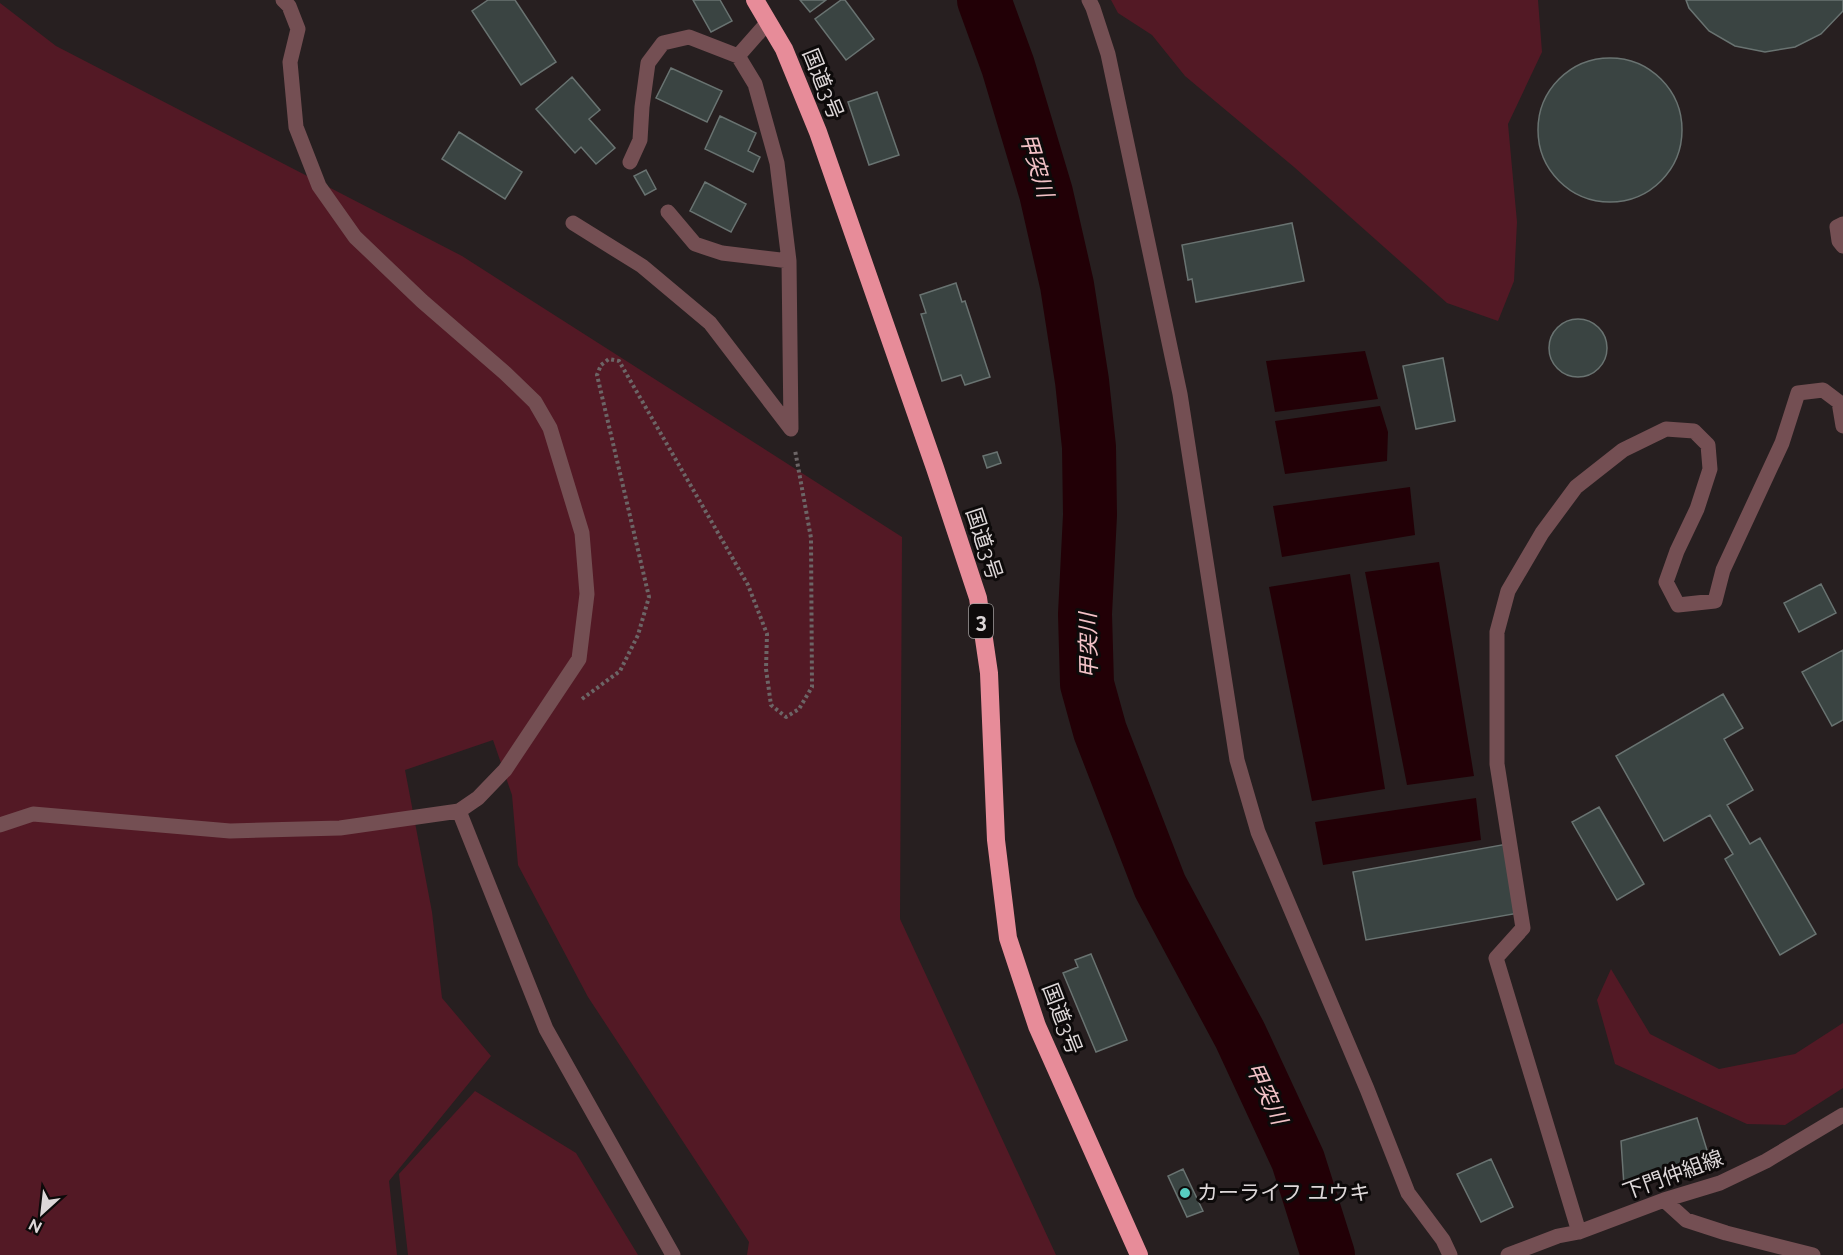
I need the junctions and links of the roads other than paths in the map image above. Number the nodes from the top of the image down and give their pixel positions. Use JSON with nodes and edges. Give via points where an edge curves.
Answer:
{"nodes":[{"id":1,"x":283,"y":0,"type":"edge"},
{"id":2,"x":755,"y":0,"type":"edge"},
{"id":3,"x":1089,"y":0,"type":"edge"},
{"id":4,"x":768,"y":22,"type":"junction"},
{"id":5,"x":738,"y":56,"type":"junction"},
{"id":6,"x":630,"y":162,"type":"dead end"},
{"id":7,"x":668,"y":212,"type":"dead end"},
{"id":8,"x":573,"y":223,"type":"dead end"},
{"id":9,"x":1843,"y":224,"type":"edge"},
{"id":10,"x":1843,"y":246,"type":"edge"},
{"id":11,"x":789,"y":261,"type":"junction"},
{"id":12,"x":1843,"y":426,"type":"edge"},
{"id":13,"x":459,"y":811,"type":"junction"},
{"id":14,"x":0,"y":825,"type":"edge"},
{"id":15,"x":1843,"y":1114,"type":"edge"},
{"id":16,"x":1664,"y":1200,"type":"junction"},
{"id":17,"x":1579,"y":1232,"type":"junction"},
{"id":18,"x":673,"y":1255,"type":"edge"},
{"id":19,"x":1139,"y":1255,"type":"edge"},
{"id":20,"x":1450,"y":1255,"type":"edge"},
{"id":21,"x":1508,"y":1255,"type":"edge"},
{"id":22,"x":1813,"y":1255,"type":"edge"}],
"edges":[{"from":1,"to":13,"type":"street","via":[[298,29],[290,62],[296,127],[319,186],[355,237],[535,402],[550,428],[582,533],[586,594],[579,659],[505,770]]},
{"from":2,"to":4,"type":"highway","name":"国道3号","number":"3"},
{"from":3,"to":20,"type":"street","via":[[1108,54],[1180,394],[1237,760],[1255,822],[1408,1193]]},
{"from":4,"to":5,"type":"street"},
{"from":4,"to":19,"type":"highway","name":"国道3号","number":"3","via":[[784,49],[818,132],[978,598],[988,673],[996,840],[1008,938],[1037,1026]]},
{"from":5,"to":6,"type":"street","via":[[689,37],[663,43],[648,63],[640,140]]},
{"from":5,"to":11,"type":"street","via":[[755,84],[777,163]]},
{"from":7,"to":11,"type":"street","via":[[695,244],[722,254]]},
{"from":8,"to":11,"type":"street","via":[[642,266],[710,323],[791,429]]},
{"from":9,"to":10,"type":"street","via":[[1836,227]]},
{"from":12,"to":17,"type":"street","via":[[1839,402],[1823,390],[1798,393],[1782,443],[1723,570],[1715,601],[1678,605],[1666,582],[1710,469],[1708,445],[1694,431],[1666,429],[1623,450],[1576,487],[1542,533],[1508,591],[1497,632],[1497,764],[1522,928],[1496,958]]},
{"from":13,"to":14,"type":"street","via":[[329,829],[230,831],[33,814]]},
{"from":13,"to":18,"type":"street","via":[[546,1029]]},
{"from":15,"to":16,"type":"street","name":"下門仲組線","via":[[1766,1161],[1720,1183]]},
{"from":16,"to":17,"type":"street","name":"下門仲組線"},
{"from":16,"to":22,"type":"street","via":[[1686,1220]]},
{"from":17,"to":21,"type":"street","name":"下門仲組線"}]}
